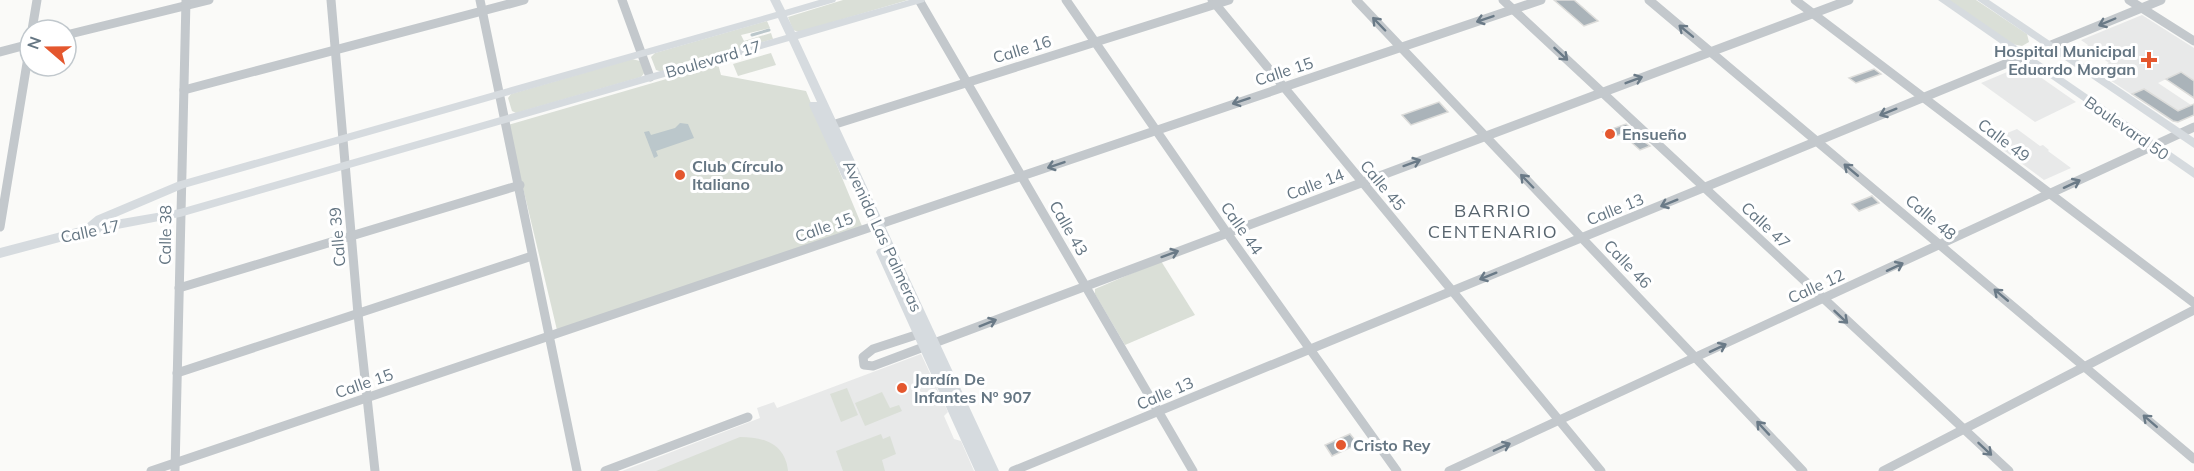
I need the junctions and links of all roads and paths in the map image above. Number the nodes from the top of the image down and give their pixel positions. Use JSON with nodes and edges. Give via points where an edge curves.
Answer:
{"nodes":[{"id":1,"x":37,"y":0,"type":"edge"},
{"id":2,"x":209,"y":0,"type":"edge"},
{"id":3,"x":331,"y":0,"type":"edge"},
{"id":4,"x":480,"y":0,"type":"edge"},
{"id":5,"x":524,"y":0,"type":"edge"},
{"id":6,"x":622,"y":0,"type":"edge"},
{"id":7,"x":766,"y":0,"type":"edge"},
{"id":8,"x":775,"y":0,"type":"edge"},
{"id":9,"x":831,"y":0,"type":"edge"},
{"id":10,"x":920,"y":0,"type":"edge"},
{"id":11,"x":1066,"y":0,"type":"edge"},
{"id":12,"x":1229,"y":0,"type":"edge"},
{"id":13,"x":1356,"y":0,"type":"edge"},
{"id":14,"x":1503,"y":0,"type":"edge"},
{"id":15,"x":1540,"y":0,"type":"edge"},
{"id":16,"x":1649,"y":0,"type":"edge"},
{"id":17,"x":1795,"y":0,"type":"edge"},
{"id":18,"x":1849,"y":0,"type":"edge"},
{"id":19,"x":1942,"y":0,"type":"edge"},
{"id":20,"x":1982,"y":0,"type":"edge"},
{"id":21,"x":2129,"y":0,"type":"edge"},
{"id":22,"x":2161,"y":0,"type":"edge"},
{"id":23,"x":1214,"y":2,"type":"edge"},
{"id":24,"x":186,"y":3,"type":"edge"},
{"id":25,"x":2142,"y":8,"type":"junction"},
{"id":26,"x":1513,"y":10,"type":"junction"},
{"id":27,"x":482,"y":11,"type":"junction"},
{"id":28,"x":1813,"y":14,"type":"junction"},
{"id":29,"x":778,"y":15,"type":"junction"},
{"id":30,"x":34,"y":18,"type":"edge"},
{"id":31,"x":78,"y":32,"type":"edge"},
{"id":32,"x":788,"y":38,"type":"junction"},
{"id":33,"x":2194,"y":41,"type":"edge"},
{"id":34,"x":1095,"y":42,"type":"junction"},
{"id":35,"x":2049,"y":46,"type":"junction"},
{"id":36,"x":18,"y":48,"type":"edge"},
{"id":37,"x":1401,"y":48,"type":"junction"},
{"id":38,"x":336,"y":50,"type":"junction"},
{"id":39,"x":1711,"y":51,"type":"junction"},
{"id":40,"x":0,"y":52,"type":"edge"},
{"id":41,"x":642,"y":54,"type":"junction"},
{"id":42,"x":2024,"y":57,"type":"junction"},
{"id":43,"x":650,"y":77,"type":"junction"},
{"id":44,"x":25,"y":78,"type":"edge"},
{"id":45,"x":966,"y":82,"type":"junction"},
{"id":46,"x":1284,"y":87,"type":"junction"},
{"id":47,"x":184,"y":90,"type":"junction"},
{"id":48,"x":1602,"y":92,"type":"junction"},
{"id":49,"x":499,"y":96,"type":"junction"},
{"id":50,"x":1924,"y":98,"type":"junction"},
{"id":51,"x":507,"y":120,"type":"junction"},
{"id":52,"x":828,"y":126,"type":"junction"},
{"id":53,"x":2194,"y":127,"type":"edge"},
{"id":54,"x":1156,"y":129,"type":"junction"},
{"id":55,"x":2179,"y":133,"type":"junction"},
{"id":56,"x":1484,"y":136,"type":"junction"},
{"id":57,"x":343,"y":139,"type":"junction"},
{"id":58,"x":1816,"y":141,"type":"junction"},
{"id":59,"x":2194,"y":144,"type":"edge"},
{"id":60,"x":2154,"y":146,"type":"junction"},
{"id":61,"x":345,"y":167,"type":"junction"},
{"id":62,"x":2194,"y":174,"type":"edge"},
{"id":63,"x":1022,"y":177,"type":"junction"},
{"id":64,"x":1361,"y":183,"type":"junction"},
{"id":65,"x":181,"y":185,"type":"junction"},
{"id":66,"x":520,"y":185,"type":"junction"},
{"id":67,"x":1705,"y":188,"type":"junction"},
{"id":68,"x":2051,"y":194,"type":"junction"},
{"id":69,"x":180,"y":213,"type":"junction"},
{"id":70,"x":874,"y":226,"type":"junction"},
{"id":71,"x":0,"y":227,"type":"edge"},
{"id":72,"x":86,"y":230,"type":"junction"},
{"id":73,"x":1227,"y":233,"type":"junction"},
{"id":74,"x":353,"y":236,"type":"junction"},
{"id":75,"x":1583,"y":238,"type":"junction"},
{"id":76,"x":1941,"y":245,"type":"junction"},
{"id":77,"x":0,"y":253,"type":"edge"},
{"id":78,"x":532,"y":256,"type":"junction"},
{"id":79,"x":1084,"y":285,"type":"junction"},
{"id":80,"x":179,"y":288,"type":"junction"},
{"id":81,"x":1451,"y":291,"type":"junction"},
{"id":82,"x":1823,"y":300,"type":"junction"},
{"id":83,"x":2194,"y":303,"type":"edge"},
{"id":84,"x":2194,"y":310,"type":"edge"},
{"id":85,"x":358,"y":314,"type":"junction"},
{"id":86,"x":924,"y":332,"type":"junction"},
{"id":87,"x":550,"y":335,"type":"junction"},
{"id":88,"x":930,"y":346,"type":"junction"},
{"id":89,"x":1310,"y":349,"type":"junction"},
{"id":90,"x":1697,"y":358,"type":"junction"},
{"id":91,"x":2084,"y":365,"type":"junction"},
{"id":92,"x":177,"y":373,"type":"junction"},
{"id":93,"x":368,"y":397,"type":"junction"},
{"id":94,"x":1159,"y":413,"type":"junction"},
{"id":95,"x":748,"y":417,"type":"dead end"},
{"id":96,"x":1560,"y":422,"type":"junction"},
{"id":97,"x":1963,"y":429,"type":"junction"},
{"id":98,"x":2194,"y":459,"type":"edge"},
{"id":99,"x":175,"y":467,"type":"edge"},
{"id":100,"x":151,"y":471,"type":"edge"},
{"id":101,"x":375,"y":471,"type":"edge"},
{"id":102,"x":578,"y":471,"type":"edge"},
{"id":103,"x":605,"y":471,"type":"edge"},
{"id":104,"x":982,"y":471,"type":"edge"},
{"id":105,"x":992,"y":471,"type":"edge"},
{"id":106,"x":1013,"y":471,"type":"edge"},
{"id":107,"x":1193,"y":471,"type":"edge"},
{"id":108,"x":1397,"y":471,"type":"edge"},
{"id":109,"x":1449,"y":471,"type":"edge"},
{"id":110,"x":1600,"y":471,"type":"edge"},
{"id":111,"x":1803,"y":471,"type":"edge"},
{"id":112,"x":1883,"y":471,"type":"edge"},
{"id":113,"x":2008,"y":471,"type":"edge"}],
"edges":[{"from":1,"to":30,"type":"street"},
{"from":2,"to":24,"type":"street"},
{"from":3,"to":38,"type":"street","name":"Calle 39"},
{"from":4,"to":27,"type":"street"},
{"from":5,"to":27,"type":"street"},
{"from":6,"to":41,"type":"street"},
{"from":7,"to":29,"type":"main road","name":"Avenida Las Palmeras"},
{"from":8,"to":29,"type":"main road","name":"Avenida Las Palmeras"},
{"from":9,"to":29,"type":"main road","name":"Boulevard 17"},
{"from":10,"to":32,"type":"main road","name":"Boulevard 17"},
{"from":10,"to":45,"type":"street","name":"Calle 43"},
{"from":11,"to":34,"type":"street","name":"Calle 44"},
{"from":12,"to":23,"type":"street","name":"Calle 16"},
{"from":37,"to":13,"type":"street","name":"Calle 46","one_way":true},
{"from":14,"to":26,"type":"street","name":"Calle 47"},
{"from":15,"to":26,"type":"street","name":"Calle 15"},
{"from":39,"to":16,"type":"street","name":"Calle 48","one_way":true},
{"from":17,"to":28,"type":"street","name":"Calle 49"},
{"from":18,"to":28,"type":"street","name":"Calle 14"},
{"from":19,"to":42,"type":"main road","name":"Boulevard 50"},
{"from":20,"to":35,"type":"main road","name":"Boulevard 50"},
{"from":21,"to":25,"type":"street"},
{"from":22,"to":25,"type":"street","name":"Calle 13"},
{"from":23,"to":34,"type":"street","name":"Calle 16"},
{"from":23,"to":46,"type":"street","name":"Calle 45"},
{"from":24,"to":31,"type":"street"},
{"from":24,"to":47,"type":"street","name":"Calle 38"},
{"from":25,"to":33,"type":"street"},
{"from":25,"to":35,"type":"street","name":"Calle 13","one_way":true},
{"from":26,"to":37,"type":"street","name":"Calle 15","one_way":true},
{"from":26,"to":48,"type":"street","name":"Calle 47","one_way":true},
{"from":27,"to":38,"type":"street"},
{"from":27,"to":49,"type":"street"},
{"from":28,"to":39,"type":"street","name":"Calle 14"},
{"from":28,"to":50,"type":"street","name":"Calle 49"},
{"from":29,"to":32,"type":"main road","name":"Avenida Las Palmeras"},
{"from":29,"to":41,"type":"main road","name":"Boulevard 17"},
{"from":32,"to":43,"type":"main road","name":"Boulevard 17"},
{"from":32,"to":52,"type":"main road","name":"Avenida Las Palmeras"},
{"from":34,"to":45,"type":"street","name":"Calle 16"},
{"from":34,"to":54,"type":"street","name":"Calle 44"},
{"from":35,"to":42,"type":"street","name":"Calle 13"},
{"from":35,"to":55,"type":"main road","name":"Boulevard 50"},
{"from":36,"to":40,"type":"street"},
{"from":37,"to":46,"type":"street","name":"Calle 15"},
{"from":37,"to":56,"type":"street","name":"Calle 46"},
{"from":38,"to":47,"type":"street"},
{"from":38,"to":57,"type":"street","name":"Calle 39"},
{"from":48,"to":39,"type":"street","name":"Calle 14","one_way":true},
{"from":39,"to":58,"type":"street","name":"Calle 48"},
{"from":41,"to":43,"type":"street"},
{"from":41,"to":49,"type":"main road","name":"Boulevard 17"},
{"from":42,"to":50,"type":"street","name":"Calle 13"},
{"from":42,"to":60,"type":"main road","name":"Boulevard 50"},
{"from":43,"to":51,"type":"main road","name":"Boulevard 17"},
{"from":44,"to":71,"type":"street"},
{"from":45,"to":52,"type":"street","name":"Calle 16"},
{"from":45,"to":63,"type":"street","name":"Calle 43"},
{"from":46,"to":54,"type":"street","name":"Calle 15","one_way":true},
{"from":46,"to":64,"type":"street","name":"Calle 45"},
{"from":47,"to":65,"type":"street","name":"Calle 38"},
{"from":48,"to":56,"type":"street","name":"Calle 14"},
{"from":48,"to":67,"type":"street","name":"Calle 47"},
{"from":49,"to":51,"type":"street"},
{"from":49,"to":57,"type":"main road","name":"Boulevard 17"},
{"from":50,"to":58,"type":"street","name":"Calle 13","one_way":true},
{"from":50,"to":68,"type":"street","name":"Calle 49"},
{"from":51,"to":61,"type":"main road","name":"Boulevard 17"},
{"from":51,"to":66,"type":"street"},
{"from":52,"to":70,"type":"main road","name":"Avenida Las Palmeras"},
{"from":53,"to":55,"type":"street","name":"Calle 12"},
{"from":54,"to":63,"type":"street","name":"Calle 15","one_way":true},
{"from":54,"to":73,"type":"street","name":"Calle 44"},
{"from":55,"to":59,"type":"main road","name":"Boulevard 50"},
{"from":55,"to":60,"type":"street","name":"Calle 12"},
{"from":64,"to":56,"type":"street","name":"Calle 14","one_way":true},
{"from":75,"to":56,"type":"street","name":"Calle 46","one_way":true},
{"from":57,"to":61,"type":"street","name":"Calle 39"},
{"from":57,"to":65,"type":"main road","name":"Boulevard 17"},
{"from":58,"to":67,"type":"street","name":"Calle 13"},
{"from":76,"to":58,"type":"street","name":"Calle 48","one_way":true},
{"from":60,"to":62,"type":"main road","name":"Boulevard 50"},
{"from":68,"to":60,"type":"street","name":"Calle 12","one_way":true},
{"from":61,"to":69,"type":"main road","name":"Calle 17"},
{"from":61,"to":74,"type":"street","name":"Calle 39"},
{"from":63,"to":70,"type":"street","name":"Calle 15"},
{"from":63,"to":79,"type":"street","name":"Calle 43"},
{"from":64,"to":73,"type":"street","name":"Calle 14"},
{"from":64,"to":81,"type":"street","name":"Calle 45"},
{"from":65,"to":69,"type":"street","name":"Calle 38"},
{"from":65,"to":72,"type":"main road","name":"Boulevard 17","via":[[100,219]]},
{"from":66,"to":74,"type":"street"},
{"from":66,"to":78,"type":"street"},
{"from":67,"to":75,"type":"street","name":"Calle 13","one_way":true},
{"from":67,"to":82,"type":"street","name":"Calle 47"},
{"from":68,"to":76,"type":"street","name":"Calle 12"},
{"from":68,"to":83,"type":"street","name":"Calle 49"},
{"from":69,"to":72,"type":"main road","name":"Calle 17"},
{"from":69,"to":80,"type":"street","name":"Calle 38"},
{"from":70,"to":86,"type":"main road","name":"Avenida Las Palmeras"},
{"from":70,"to":87,"type":"street","name":"Calle 15"},
{"from":72,"to":77,"type":"main road","name":"Calle 17"},
{"from":79,"to":73,"type":"street","name":"Calle 14","one_way":true},
{"from":73,"to":89,"type":"street","name":"Calle 44"},
{"from":74,"to":80,"type":"street"},
{"from":74,"to":85,"type":"street","name":"Calle 39"},
{"from":75,"to":81,"type":"street","name":"Calle 13","one_way":true},
{"from":75,"to":90,"type":"street","name":"Calle 46"},
{"from":82,"to":76,"type":"street","name":"Calle 12","one_way":true},
{"from":91,"to":76,"type":"street","name":"Calle 48","one_way":true},
{"from":78,"to":85,"type":"street"},
{"from":78,"to":87,"type":"street"},
{"from":88,"to":79,"type":"street","name":"Calle 14","one_way":true},
{"from":79,"to":94,"type":"street","name":"Calle 43"},
{"from":80,"to":92,"type":"street","name":"Calle 38"},
{"from":81,"to":89,"type":"street","name":"Calle 13"},
{"from":81,"to":96,"type":"street","name":"Calle 45"},
{"from":90,"to":82,"type":"street","name":"Calle 12","one_way":true},
{"from":82,"to":97,"type":"street","name":"Calle 47","one_way":true},
{"from":84,"to":91,"type":"street"},
{"from":85,"to":92,"type":"street"},
{"from":85,"to":93,"type":"street","name":"Calle 39"},
{"from":86,"to":88,"type":"main road","name":"Avenida Las Palmeras"},
{"from":86,"to":88,"type":"street","name":"Calle 14","via":[[873,350],[863,357],[864,365],[873,366]]},
{"from":87,"to":93,"type":"street","name":"Calle 15"},
{"from":87,"to":102,"type":"street"},
{"from":88,"to":104,"type":"main road","name":"Avenida Las Palmeras"},
{"from":88,"to":105,"type":"main road","name":"Avenida Las Palmeras"},
{"from":89,"to":94,"type":"street","name":"Calle 13"},
{"from":89,"to":108,"type":"street","name":"Calle 44"},
{"from":90,"to":96,"type":"street","name":"Calle 12"},
{"from":111,"to":90,"type":"street","name":"Calle 46","one_way":true},
{"from":91,"to":97,"type":"street"},
{"from":98,"to":91,"type":"street","name":"Calle 48","one_way":true},
{"from":92,"to":99,"type":"street","name":"Calle 38"},
{"from":93,"to":99,"type":"street","name":"Calle 15"},
{"from":93,"to":101,"type":"street","name":"Calle 39"},
{"from":94,"to":106,"type":"street","name":"Calle 13"},
{"from":94,"to":107,"type":"street","name":"Calle 43"},
{"from":95,"to":103,"type":"street"},
{"from":109,"to":96,"type":"street","name":"Calle 12","one_way":true},
{"from":96,"to":110,"type":"street","name":"Calle 45"},
{"from":97,"to":112,"type":"street"},
{"from":97,"to":113,"type":"street","name":"Calle 47","one_way":true},
{"from":99,"to":100,"type":"street","name":"Calle 15"}]}
